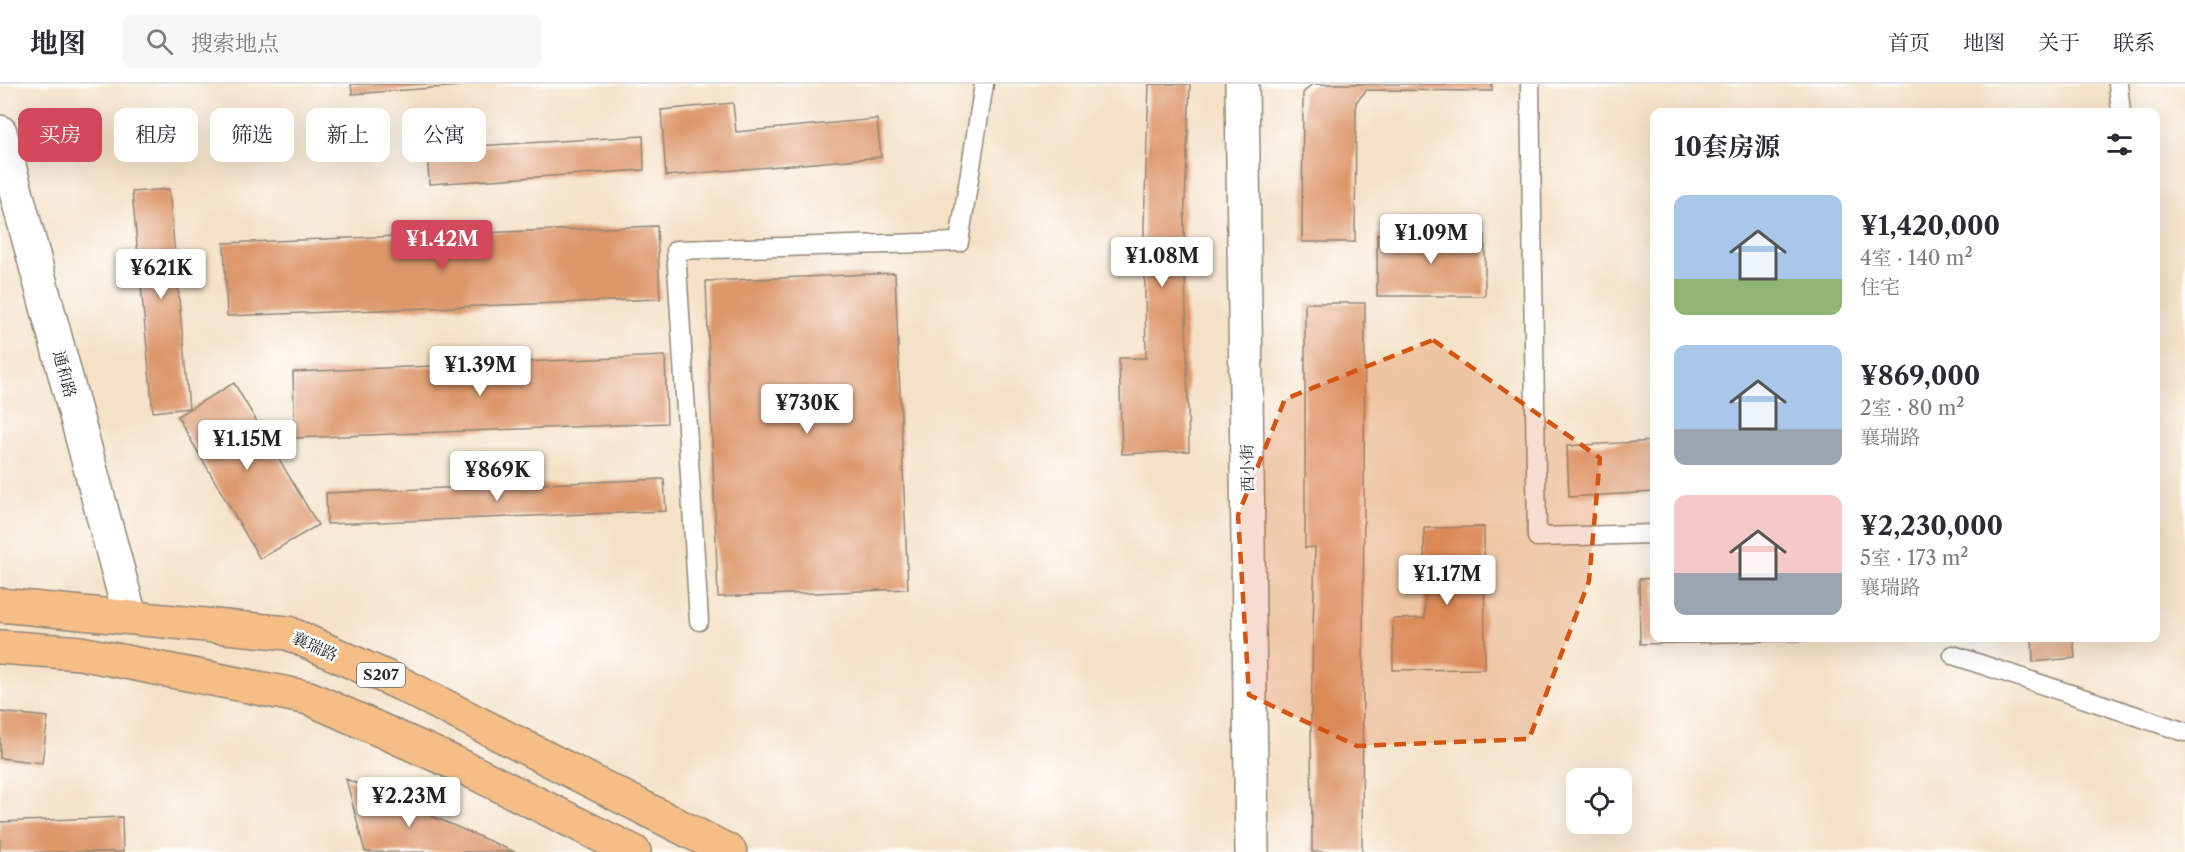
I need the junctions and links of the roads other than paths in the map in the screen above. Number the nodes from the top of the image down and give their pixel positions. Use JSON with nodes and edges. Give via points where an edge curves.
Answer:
{"nodes":[{"id":1,"x":984,"y":84,"type":"edge"},
{"id":2,"x":1242,"y":84,"type":"edge"},
{"id":3,"x":1530,"y":84,"type":"edge"},
{"id":4,"x":2118,"y":84,"type":"edge"},
{"id":5,"x":2121,"y":108,"type":"edge"},
{"id":6,"x":0,"y":132,"type":"edge"},
{"id":7,"x":1650,"y":534,"type":"edge"},
{"id":8,"x":0,"y":605,"type":"edge"},
{"id":9,"x":130,"y":616,"type":"junction"},
{"id":10,"x":699,"y":621,"type":"dead end"},
{"id":11,"x":0,"y":647,"type":"edge"},
{"id":12,"x":1953,"y":655,"type":"dead end"},
{"id":13,"x":2185,"y":732,"type":"edge"},
{"id":14,"x":634,"y":852,"type":"edge"},
{"id":15,"x":730,"y":852,"type":"edge"},
{"id":16,"x":1252,"y":852,"type":"edge"}],
"edges":[{"from":1,"to":10,"type":"lane","via":[[959,242],[676,250]]},
{"from":2,"to":16,"type":"street","name":"西小街"},
{"from":3,"to":7,"type":"lane","via":[[1538,537]]},
{"from":4,"to":5,"type":"lane"},
{"from":6,"to":9,"type":"street","name":"通和路"},
{"from":8,"to":9,"type":"main road","name":"襄瑞路","number":"S207"},
{"from":9,"to":15,"type":"main road","name":"襄瑞路","number":"S207","via":[[288,633],[401,684]]},
{"from":11,"to":14,"type":"main road","via":[[80,653],[309,698],[463,767]]},
{"from":12,"to":13,"type":"lane"}]}
